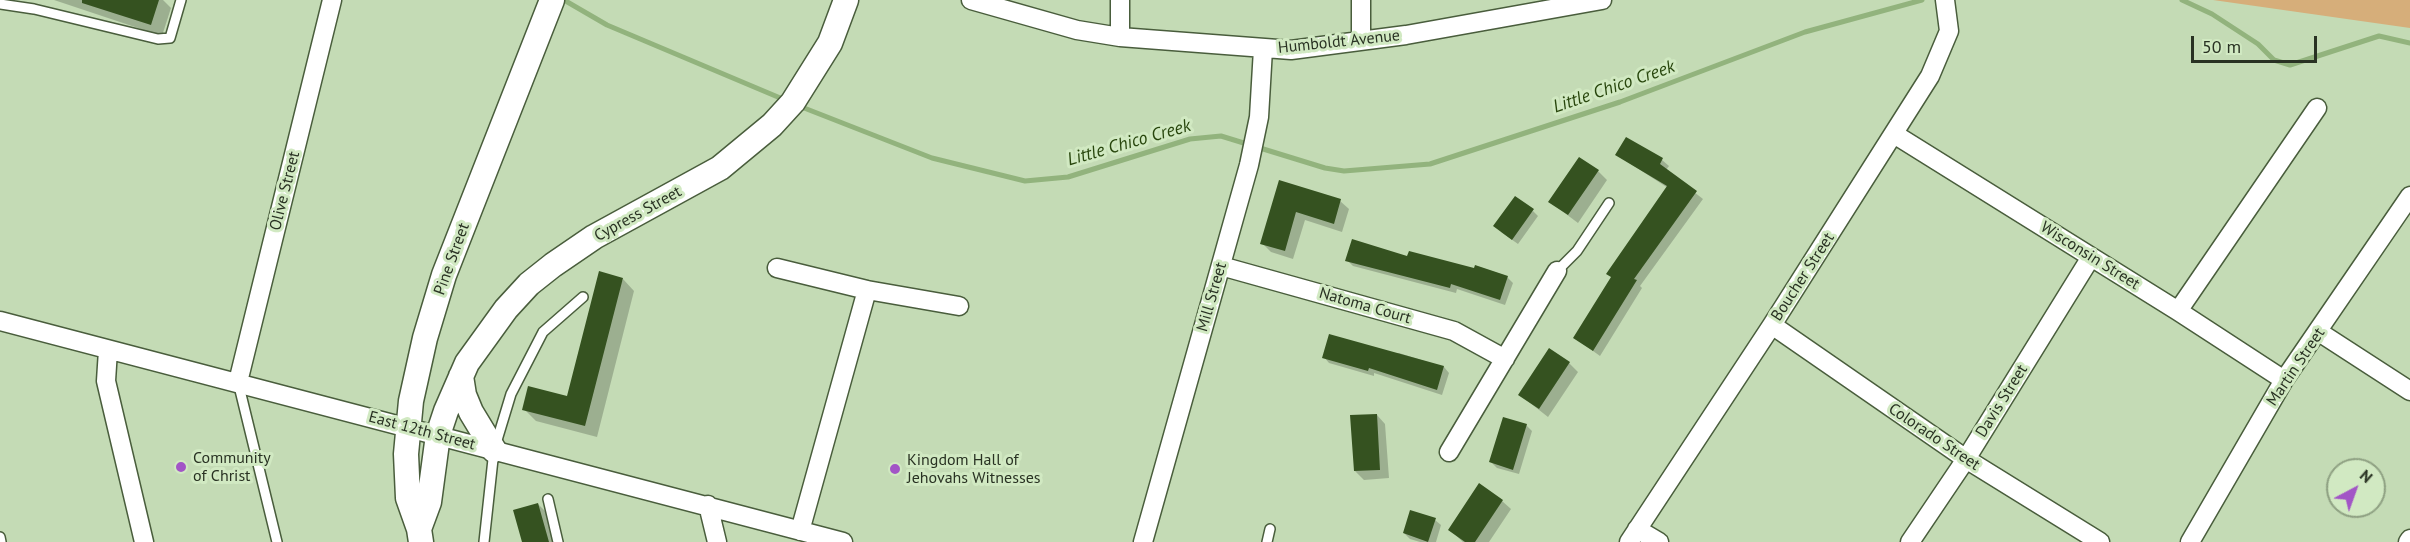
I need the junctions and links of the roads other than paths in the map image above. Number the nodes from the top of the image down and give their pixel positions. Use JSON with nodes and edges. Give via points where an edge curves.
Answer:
{"nodes":[{"id":1,"x":181,"y":0,"type":"edge"},
{"id":2,"x":332,"y":0,"type":"edge"},
{"id":3,"x":846,"y":0,"type":"edge"},
{"id":4,"x":971,"y":0,"type":"edge"},
{"id":5,"x":1120,"y":0,"type":"edge"},
{"id":6,"x":1361,"y":0,"type":"edge"},
{"id":7,"x":1600,"y":0,"type":"edge"},
{"id":8,"x":1945,"y":0,"type":"edge"},
{"id":9,"x":0,"y":4,"type":"edge"},
{"id":10,"x":548,"y":10,"type":"edge"},
{"id":11,"x":1120,"y":37,"type":"junction"},
{"id":12,"x":1361,"y":41,"type":"junction"},
{"id":13,"x":1263,"y":49,"type":"junction"},
{"id":14,"x":2317,"y":108,"type":"dead end"},
{"id":15,"x":1894,"y":134,"type":"junction"},
{"id":16,"x":2410,"y":196,"type":"edge"},
{"id":17,"x":1609,"y":203,"type":"dead end"},
{"id":18,"x":2091,"y":257,"type":"junction"},
{"id":19,"x":1221,"y":266,"type":"junction"},
{"id":20,"x":777,"y":268,"type":"dead end"},
{"id":21,"x":1557,"y":271,"type":"joint"},
{"id":22,"x":867,"y":290,"type":"junction"},
{"id":23,"x":583,"y":297,"type":"dead end"},
{"id":24,"x":959,"y":306,"type":"dead end"},
{"id":25,"x":2178,"y":310,"type":"junction"},
{"id":26,"x":0,"y":321,"type":"edge"},
{"id":27,"x":1772,"y":325,"type":"junction"},
{"id":28,"x":2319,"y":332,"type":"junction"},
{"id":29,"x":108,"y":350,"type":"junction"},
{"id":30,"x":1504,"y":359,"type":"junction"},
{"id":31,"x":461,"y":376,"type":"junction"},
{"id":32,"x":2284,"y":380,"type":"junction"},
{"id":33,"x":238,"y":382,"type":"junction"},
{"id":34,"x":2410,"y":391,"type":"edge"},
{"id":35,"x":407,"y":427,"type":"junction"},
{"id":36,"x":438,"y":435,"type":"junction"},
{"id":37,"x":494,"y":450,"type":"junction"},
{"id":38,"x":1449,"y":452,"type":"dead end"},
{"id":39,"x":1966,"y":459,"type":"junction"},
{"id":40,"x":548,"y":499,"type":"dead end"},
{"id":41,"x":708,"y":505,"type":"junction"},
{"id":42,"x":1270,"y":529,"type":"dead end"},
{"id":43,"x":800,"y":531,"type":"junction"},
{"id":44,"x":420,"y":535,"type":"edge"},
{"id":45,"x":1633,"y":535,"type":"edge"},
{"id":46,"x":0,"y":537,"type":"edge"},
{"id":47,"x":1,"y":542,"type":"edge"},
{"id":48,"x":144,"y":542,"type":"edge"},
{"id":49,"x":277,"y":542,"type":"edge"},
{"id":50,"x":484,"y":542,"type":"edge"},
{"id":51,"x":558,"y":542,"type":"edge"},
{"id":52,"x":717,"y":542,"type":"edge"},
{"id":53,"x":843,"y":542,"type":"edge"},
{"id":54,"x":1143,"y":542,"type":"edge"},
{"id":55,"x":1267,"y":542,"type":"edge"},
{"id":56,"x":1659,"y":542,"type":"edge"},
{"id":57,"x":1910,"y":542,"type":"edge"},
{"id":58,"x":2100,"y":542,"type":"edge"},
{"id":59,"x":2190,"y":542,"type":"edge"}],
"edges":[{"from":1,"to":9,"type":"lane","via":[[170,38],[158,39]]},
{"from":2,"to":33,"type":"street","name":"Olive Street"},
{"from":3,"to":31,"type":"street","name":"Cypress Street","via":[[830,43],[772,125],[720,168],[594,237],[545,271],[506,309]]},
{"from":4,"to":11,"type":"street","name":"Humboldt Avenue","via":[[1077,30]]},
{"from":5,"to":11,"type":"street"},
{"from":6,"to":12,"type":"street"},
{"from":7,"to":12,"type":"street","name":"Humboldt Avenue"},
{"from":8,"to":15,"type":"street","name":"Boucher Street","via":[[1949,31],[1930,76]]},
{"from":10,"to":35,"type":"street","name":"Pine Street","via":[[444,275],[425,338]]},
{"from":11,"to":13,"type":"street","name":"Humboldt Avenue"},
{"from":12,"to":13,"type":"street","name":"Humboldt Avenue","via":[[1291,50]]},
{"from":13,"to":19,"type":"street","name":"Mill Street","via":[[1259,117]]},
{"from":14,"to":25,"type":"street"},
{"from":15,"to":18,"type":"street","name":"Wisconsin Street"},
{"from":15,"to":27,"type":"street","name":"Boucher Street"},
{"from":16,"to":28,"type":"street","name":"Martin Street"},
{"from":17,"to":21,"type":"lane","via":[[1577,250]]},
{"from":18,"to":25,"type":"street","name":"Wisconsin Street"},
{"from":18,"to":39,"type":"street","name":"Davis Street"},
{"from":19,"to":30,"type":"street","name":"Natoma Court","via":[[1454,331]]},
{"from":19,"to":54,"type":"street","name":"Mill Street"},
{"from":20,"to":22,"type":"street"},
{"from":21,"to":30,"type":"street"},
{"from":22,"to":24,"type":"street"},
{"from":22,"to":43,"type":"street"},
{"from":23,"to":37,"type":"lane","via":[[543,332],[511,394]]},
{"from":25,"to":32,"type":"street","name":"Wisconsin Street"},
{"from":26,"to":29,"type":"street","name":"East 12th Street"},
{"from":27,"to":39,"type":"street","name":"Colorado Street"},
{"from":27,"to":45,"type":"street","name":"Boucher Street"},
{"from":28,"to":32,"type":"street","name":"Martin Street"},
{"from":28,"to":34,"type":"street"},
{"from":29,"to":33,"type":"street","name":"East 12th Street"},
{"from":29,"to":48,"type":"street","via":[[106,381]]},
{"from":30,"to":38,"type":"street"},
{"from":31,"to":36,"type":"street","name":"Cypress Street"},
{"from":31,"to":37,"type":"street","via":[[467,403]]},
{"from":32,"to":59,"type":"street","name":"Martin Street"},
{"from":33,"to":35,"type":"street","name":"East 12th Street"},
{"from":33,"to":49,"type":"lane"},
{"from":35,"to":36,"type":"street","name":"East 12th Street"},
{"from":35,"to":44,"type":"street","name":"Pine Street","via":[[408,498]]},
{"from":36,"to":37,"type":"street","name":"East 12th Street"},
{"from":36,"to":44,"type":"street","name":"Cypress Street","via":[[429,502]]},
{"from":37,"to":41,"type":"street","name":"East 12th Street"},
{"from":37,"to":50,"type":"lane"},
{"from":39,"to":57,"type":"street","name":"Davis Street"},
{"from":39,"to":58,"type":"street","name":"Colorado Street"},
{"from":40,"to":51,"type":"lane"},
{"from":41,"to":43,"type":"street","name":"East 12th Street"},
{"from":41,"to":52,"type":"street"},
{"from":42,"to":55,"type":"lane"},
{"from":43,"to":53,"type":"street","name":"East 12th Street"},
{"from":45,"to":56,"type":"street"},
{"from":46,"to":47,"type":"lane"}]}
